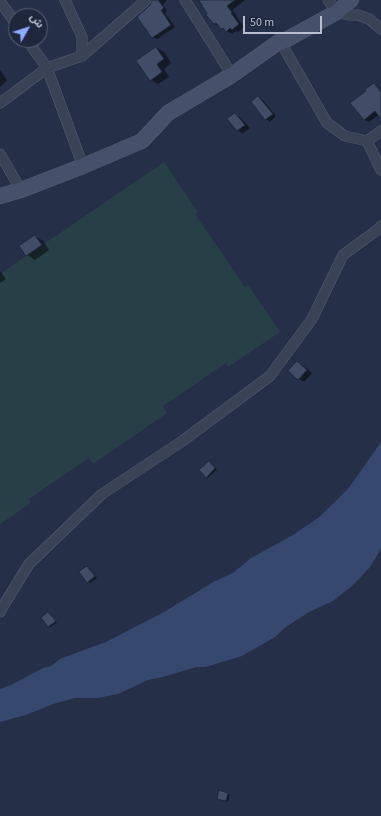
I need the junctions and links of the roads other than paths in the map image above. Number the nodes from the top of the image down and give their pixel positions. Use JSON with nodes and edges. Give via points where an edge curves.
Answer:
{"nodes":[{"id":1,"x":65,"y":0,"type":"edge"},
{"id":2,"x":146,"y":0,"type":"edge"},
{"id":3,"x":185,"y":0,"type":"edge"},
{"id":4,"x":352,"y":0,"type":"edge"},
{"id":5,"x":0,"y":1,"type":"edge"},
{"id":6,"x":332,"y":6,"type":"edge"},
{"id":7,"x":8,"y":12,"type":"edge"},
{"id":8,"x":381,"y":29,"type":"edge"},
{"id":9,"x":280,"y":42,"type":"junction"},
{"id":10,"x":33,"y":48,"type":"edge"},
{"id":11,"x":82,"y":56,"type":"junction"},
{"id":12,"x":47,"y":68,"type":"junction"},
{"id":13,"x":232,"y":75,"type":"junction"},
{"id":14,"x":0,"y":103,"type":"edge"},
{"id":15,"x":381,"y":131,"type":"edge"},
{"id":16,"x":367,"y":141,"type":"junction"},
{"id":17,"x":0,"y":154,"type":"edge"},
{"id":18,"x":83,"y":166,"type":"junction"},
{"id":19,"x":381,"y":170,"type":"edge"},
{"id":20,"x":21,"y":190,"type":"junction"},
{"id":21,"x":0,"y":196,"type":"edge"},
{"id":22,"x":381,"y":226,"type":"edge"},
{"id":23,"x":2,"y":599,"type":"edge"},
{"id":24,"x":0,"y":612,"type":"edge"}],
"edges":[{"from":1,"to":11,"type":"street","via":[[82,37]]},
{"from":2,"to":11,"type":"street"},
{"from":3,"to":13,"type":"street"},
{"from":4,"to":6,"type":"street"},
{"from":5,"to":7,"type":"street"},
{"from":6,"to":8,"type":"street","via":[[348,15],[369,19]]},
{"from":6,"to":9,"type":"street"},
{"from":9,"to":13,"type":"street"},
{"from":9,"to":16,"type":"street","via":[[327,123],[345,136]]},
{"from":10,"to":12,"type":"street"},
{"from":11,"to":12,"type":"street"},
{"from":12,"to":14,"type":"street"},
{"from":12,"to":18,"type":"street"},
{"from":13,"to":18,"type":"street","via":[[168,113],[142,141]]},
{"from":15,"to":16,"type":"street"},
{"from":16,"to":19,"type":"street"},
{"from":17,"to":20,"type":"street"},
{"from":18,"to":20,"type":"street"},
{"from":20,"to":21,"type":"street"},
{"from":22,"to":23,"type":"street","via":[[343,255],[312,319],[270,376],[181,442],[102,494],[29,564]]},
{"from":23,"to":24,"type":"street"}]}
